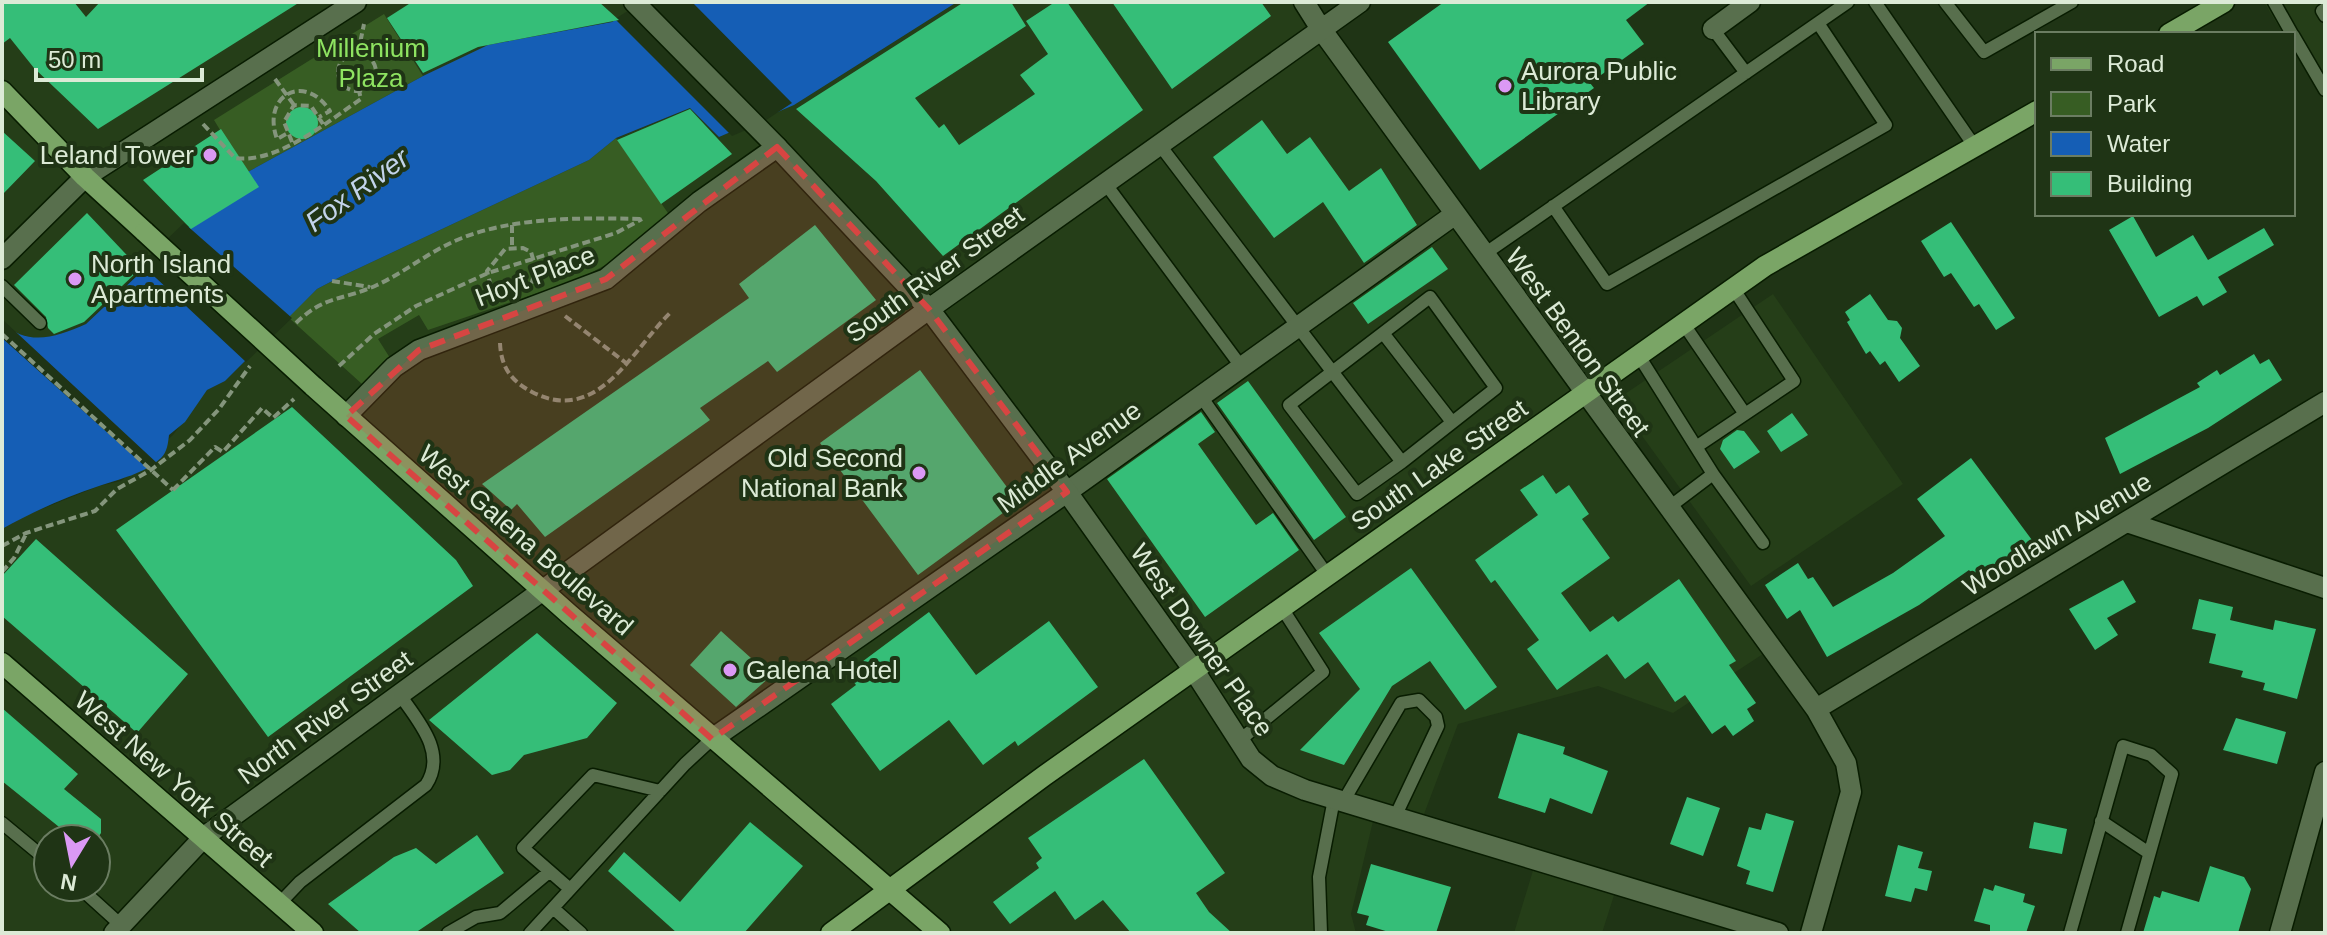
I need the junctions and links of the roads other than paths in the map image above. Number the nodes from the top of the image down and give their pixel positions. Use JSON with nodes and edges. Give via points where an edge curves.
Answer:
{"nodes":[{"id":1,"x":356,"y":2,"type":"edge"},
{"id":2,"x":634,"y":2,"type":"edge"},
{"id":3,"x":1304,"y":2,"type":"edge"},
{"id":4,"x":1360,"y":2,"type":"edge"},
{"id":5,"x":1749,"y":2,"type":"edge"},
{"id":6,"x":1848,"y":2,"type":"edge"},
{"id":7,"x":1875,"y":2,"type":"edge"},
{"id":8,"x":1945,"y":2,"type":"edge"},
{"id":9,"x":2072,"y":2,"type":"edge"},
{"id":10,"x":2224,"y":2,"type":"edge"},
{"id":11,"x":2274,"y":2,"type":"edge"},
{"id":12,"x":2325,"y":9,"type":"edge"},
{"id":13,"x":2325,"y":16,"type":"edge"},
{"id":14,"x":1818,"y":23,"type":"junction"},
{"id":15,"x":1321,"y":29,"type":"junction"},
{"id":16,"x":1713,"y":29,"type":"joint"},
{"id":17,"x":2172,"y":32,"type":"edge"},
{"id":18,"x":2291,"y":32,"type":"edge"},
{"id":19,"x":2295,"y":38,"type":"edge"},
{"id":20,"x":1746,"y":73,"type":"junction"},
{"id":21,"x":2325,"y":90,"type":"edge"},
{"id":22,"x":2,"y":91,"type":"edge"},
{"id":23,"x":2035,"y":112,"type":"edge"},
{"id":24,"x":1159,"y":144,"type":"junction"},
{"id":25,"x":777,"y":147,"type":"junction"},
{"id":26,"x":1975,"y":147,"type":"junction"},
{"id":27,"x":85,"y":177,"type":"junction"},
{"id":28,"x":1105,"y":183,"type":"junction"},
{"id":29,"x":1553,"y":206,"type":"junction"},
{"id":30,"x":1454,"y":215,"type":"junction"},
{"id":31,"x":1483,"y":255,"type":"junction"},
{"id":32,"x":2,"y":259,"type":"edge"},
{"id":33,"x":2,"y":286,"type":"edge"},
{"id":34,"x":1735,"y":291,"type":"junction"},
{"id":35,"x":929,"y":309,"type":"junction"},
{"id":36,"x":40,"y":323,"type":"dead end"},
{"id":37,"x":1296,"y":326,"type":"junction"},
{"id":38,"x":1685,"y":326,"type":"junction"},
{"id":39,"x":1383,"y":333,"type":"junction"},
{"id":40,"x":1639,"y":356,"type":"junction"},
{"id":41,"x":1240,"y":365,"type":"junction"},
{"id":42,"x":1332,"y":373,"type":"junction"},
{"id":43,"x":1200,"y":395,"type":"junction"},
{"id":44,"x":1585,"y":395,"type":"junction"},
{"id":45,"x":2325,"y":402,"type":"edge"},
{"id":46,"x":1745,"y":414,"type":"junction"},
{"id":47,"x":346,"y":416,"type":"junction"},
{"id":48,"x":1452,"y":422,"type":"junction"},
{"id":49,"x":1696,"y":447,"type":"junction"},
{"id":50,"x":1402,"y":462,"type":"junction"},
{"id":51,"x":1713,"y":474,"type":"junction"},
{"id":52,"x":1067,"y":492,"type":"junction"},
{"id":53,"x":1668,"y":508,"type":"junction"},
{"id":54,"x":2127,"y":522,"type":"junction"},
{"id":55,"x":1763,"y":543,"type":"dead end"},
{"id":56,"x":1328,"y":576,"type":"junction"},
{"id":57,"x":2325,"y":588,"type":"edge"},
{"id":58,"x":544,"y":591,"type":"junction"},
{"id":59,"x":1282,"y":608,"type":"junction"},
{"id":60,"x":2,"y":663,"type":"edge"},
{"id":61,"x":1195,"y":672,"type":"junction"},
{"id":62,"x":400,"y":695,"type":"junction"},
{"id":63,"x":1816,"y":709,"type":"junction"},
{"id":64,"x":712,"y":739,"type":"junction"},
{"id":65,"x":1240,"y":740,"type":"junction"},
{"id":66,"x":2325,"y":772,"type":"edge"},
{"id":67,"x":660,"y":791,"type":"junction"},
{"id":68,"x":1338,"y":800,"type":"junction"},
{"id":69,"x":1395,"y":817,"type":"junction"},
{"id":70,"x":2101,"y":821,"type":"junction"},
{"id":71,"x":2,"y":823,"type":"edge"},
{"id":72,"x":204,"y":837,"type":"junction"},
{"id":73,"x":32,"y":848,"type":"edge"},
{"id":74,"x":2149,"y":853,"type":"junction"},
{"id":75,"x":549,"y":872,"type":"junction"},
{"id":76,"x":570,"y":889,"type":"junction"},
{"id":77,"x":890,"y":889,"type":"junction"},
{"id":78,"x":94,"y":903,"type":"edge"},
{"id":79,"x":279,"y":904,"type":"junction"},
{"id":80,"x":553,"y":908,"type":"junction"},
{"id":81,"x":118,"y":929,"type":"edge"},
{"id":82,"x":313,"y":933,"type":"edge"},
{"id":83,"x":448,"y":933,"type":"edge"},
{"id":84,"x":530,"y":933,"type":"edge"},
{"id":85,"x":581,"y":933,"type":"edge"},
{"id":86,"x":831,"y":933,"type":"edge"},
{"id":87,"x":940,"y":933,"type":"edge"},
{"id":88,"x":1321,"y":933,"type":"edge"},
{"id":89,"x":1778,"y":933,"type":"edge"},
{"id":90,"x":1811,"y":933,"type":"edge"},
{"id":91,"x":2070,"y":933,"type":"edge"},
{"id":92,"x":2127,"y":933,"type":"edge"},
{"id":93,"x":2280,"y":933,"type":"edge"}],
"edges":[{"from":1,"to":27,"type":"street"},
{"from":2,"to":25,"type":"street","name":"West Downer Place"},
{"from":3,"to":15,"type":"street","name":"West Benton Street"},
{"from":4,"to":15,"type":"street","name":"South River Street"},
{"from":5,"to":16,"type":"street"},
{"from":6,"to":14,"type":"lane"},
{"from":7,"to":26,"type":"lane"},
{"from":8,"to":9,"type":"lane","via":[[1984,52]]},
{"from":10,"to":17,"type":"main road"},
{"from":11,"to":18,"type":"lane"},
{"from":12,"to":13,"type":"lane"},
{"from":14,"to":20,"type":"lane"},
{"from":14,"to":29,"type":"lane","via":[[1886,125],[1607,284]]},
{"from":15,"to":24,"type":"street","name":"South River Street"},
{"from":15,"to":30,"type":"street","name":"West Benton Street"},
{"from":16,"to":20,"type":"lane"},
{"from":19,"to":21,"type":"lane"},
{"from":20,"to":29,"type":"lane"},
{"from":22,"to":27,"type":"main road","name":"West Galena Boulevard"},
{"from":23,"to":26,"type":"main road","name":"South Lake Street"},
{"from":24,"to":28,"type":"street","name":"South River Street"},
{"from":24,"to":37,"type":"lane"},
{"from":25,"to":35,"type":"street","name":"West Downer Place"},
{"from":25,"to":47,"type":"street","name":"Hoyt Place","via":[[699,202],[622,268],[584,290],[419,350],[394,367]]},
{"from":26,"to":34,"type":"main road","name":"South Lake Street","via":[[1765,266]]},
{"from":27,"to":32,"type":"street"},
{"from":27,"to":47,"type":"main road","name":"West Galena Boulevard","bridge":true},
{"from":28,"to":35,"type":"street","name":"South River Street"},
{"from":28,"to":41,"type":"lane"},
{"from":29,"to":31,"type":"lane"},
{"from":30,"to":31,"type":"street","name":"West Benton Street"},
{"from":30,"to":37,"type":"street","name":"Middle Avenue"},
{"from":31,"to":44,"type":"street","name":"West Benton Street"},
{"from":33,"to":36,"type":"lane"},
{"from":34,"to":38,"type":"main road","name":"South Lake Street"},
{"from":34,"to":46,"type":"lane","via":[[1794,381]]},
{"from":35,"to":52,"type":"street","name":"West Downer Place"},
{"from":35,"to":58,"type":"street","name":"South River Street"},
{"from":37,"to":41,"type":"street","name":"Middle Avenue"},
{"from":37,"to":42,"type":"lane"},
{"from":38,"to":40,"type":"main road","name":"South Lake Street"},
{"from":38,"to":46,"type":"lane"},
{"from":39,"to":42,"type":"lane"},
{"from":39,"to":48,"type":"lane"},
{"from":39,"to":48,"type":"lane","via":[[1430,297],[1496,388]]},
{"from":40,"to":44,"type":"main road","name":"South Lake Street"},
{"from":40,"to":49,"type":"lane"},
{"from":41,"to":43,"type":"street","name":"Middle Avenue"},
{"from":42,"to":50,"type":"lane"},
{"from":42,"to":50,"type":"lane","via":[[1289,405],[1357,494]]},
{"from":43,"to":52,"type":"street","name":"Middle Avenue"},
{"from":43,"to":56,"type":"lane"},
{"from":44,"to":53,"type":"street","name":"West Benton Street"},
{"from":44,"to":56,"type":"main road","name":"South Lake Street"},
{"from":45,"to":54,"type":"street","name":"Woodlawn Avenue"},
{"from":46,"to":49,"type":"lane"},
{"from":47,"to":58,"type":"main road","name":"West Galena Boulevard"},
{"from":48,"to":50,"type":"lane"},
{"from":49,"to":51,"type":"lane"},
{"from":51,"to":53,"type":"lane"},
{"from":51,"to":55,"type":"lane"},
{"from":52,"to":61,"type":"street","name":"West Downer Place"},
{"from":52,"to":64,"type":"street","name":"Middle Avenue"},
{"from":53,"to":63,"type":"street","name":"West Benton Street"},
{"from":54,"to":57,"type":"street"},
{"from":54,"to":63,"type":"street","name":"Woodlawn Avenue"},
{"from":56,"to":59,"type":"main road","name":"South Lake Street"},
{"from":58,"to":62,"type":"street","name":"North River Street"},
{"from":58,"to":64,"type":"main road","name":"West Galena Boulevard"},
{"from":59,"to":61,"type":"main road","name":"South Lake Street"},
{"from":59,"to":65,"type":"lane","via":[[1323,672]]},
{"from":60,"to":72,"type":"main road","name":"West New York Street"},
{"from":61,"to":65,"type":"street","name":"West Downer Place"},
{"from":61,"to":77,"type":"main road","name":"South Lake Street"},
{"from":62,"to":72,"type":"street","name":"North River Street"},
{"from":62,"to":79,"type":"lane","via":[[436,754],[435,771],[426,785]]},
{"from":63,"to":90,"type":"street","name":"West Benton Street","via":[[1846,763],[1851,792]]},
{"from":64,"to":67,"type":"lane"},
{"from":64,"to":77,"type":"main road","name":"West Galena Boulevard"},
{"from":65,"to":68,"type":"street","name":"West Downer Place","via":[[1251,759],[1272,776]]},
{"from":66,"to":93,"type":"street"},
{"from":67,"to":75,"type":"lane","via":[[593,775],[523,848]]},
{"from":67,"to":76,"type":"lane"},
{"from":68,"to":69,"type":"street","name":"West Downer Place"},
{"from":68,"to":69,"type":"lane","via":[[1401,703],[1419,700],[1438,726]]},
{"from":68,"to":88,"type":"lane","via":[[1319,877]]},
{"from":69,"to":89,"type":"street","name":"West Downer Place"},
{"from":70,"to":74,"type":"lane"},
{"from":70,"to":74,"type":"lane","via":[[2123,746],[2151,755],[2172,774]]},
{"from":70,"to":91,"type":"lane"},
{"from":71,"to":73,"type":"lane"},
{"from":72,"to":79,"type":"main road","name":"West New York Street"},
{"from":72,"to":81,"type":"street","name":"North River Street"},
{"from":74,"to":92,"type":"lane"},
{"from":75,"to":76,"type":"lane"},
{"from":75,"to":83,"type":"lane","via":[[500,913],[476,917]]},
{"from":76,"to":80,"type":"lane"},
{"from":77,"to":86,"type":"main road","name":"South Lake Street"},
{"from":77,"to":87,"type":"main road","name":"West Galena Boulevard"},
{"from":78,"to":81,"type":"lane"},
{"from":79,"to":82,"type":"main road","name":"West New York Street"},
{"from":80,"to":84,"type":"lane"},
{"from":80,"to":85,"type":"lane"}]}
